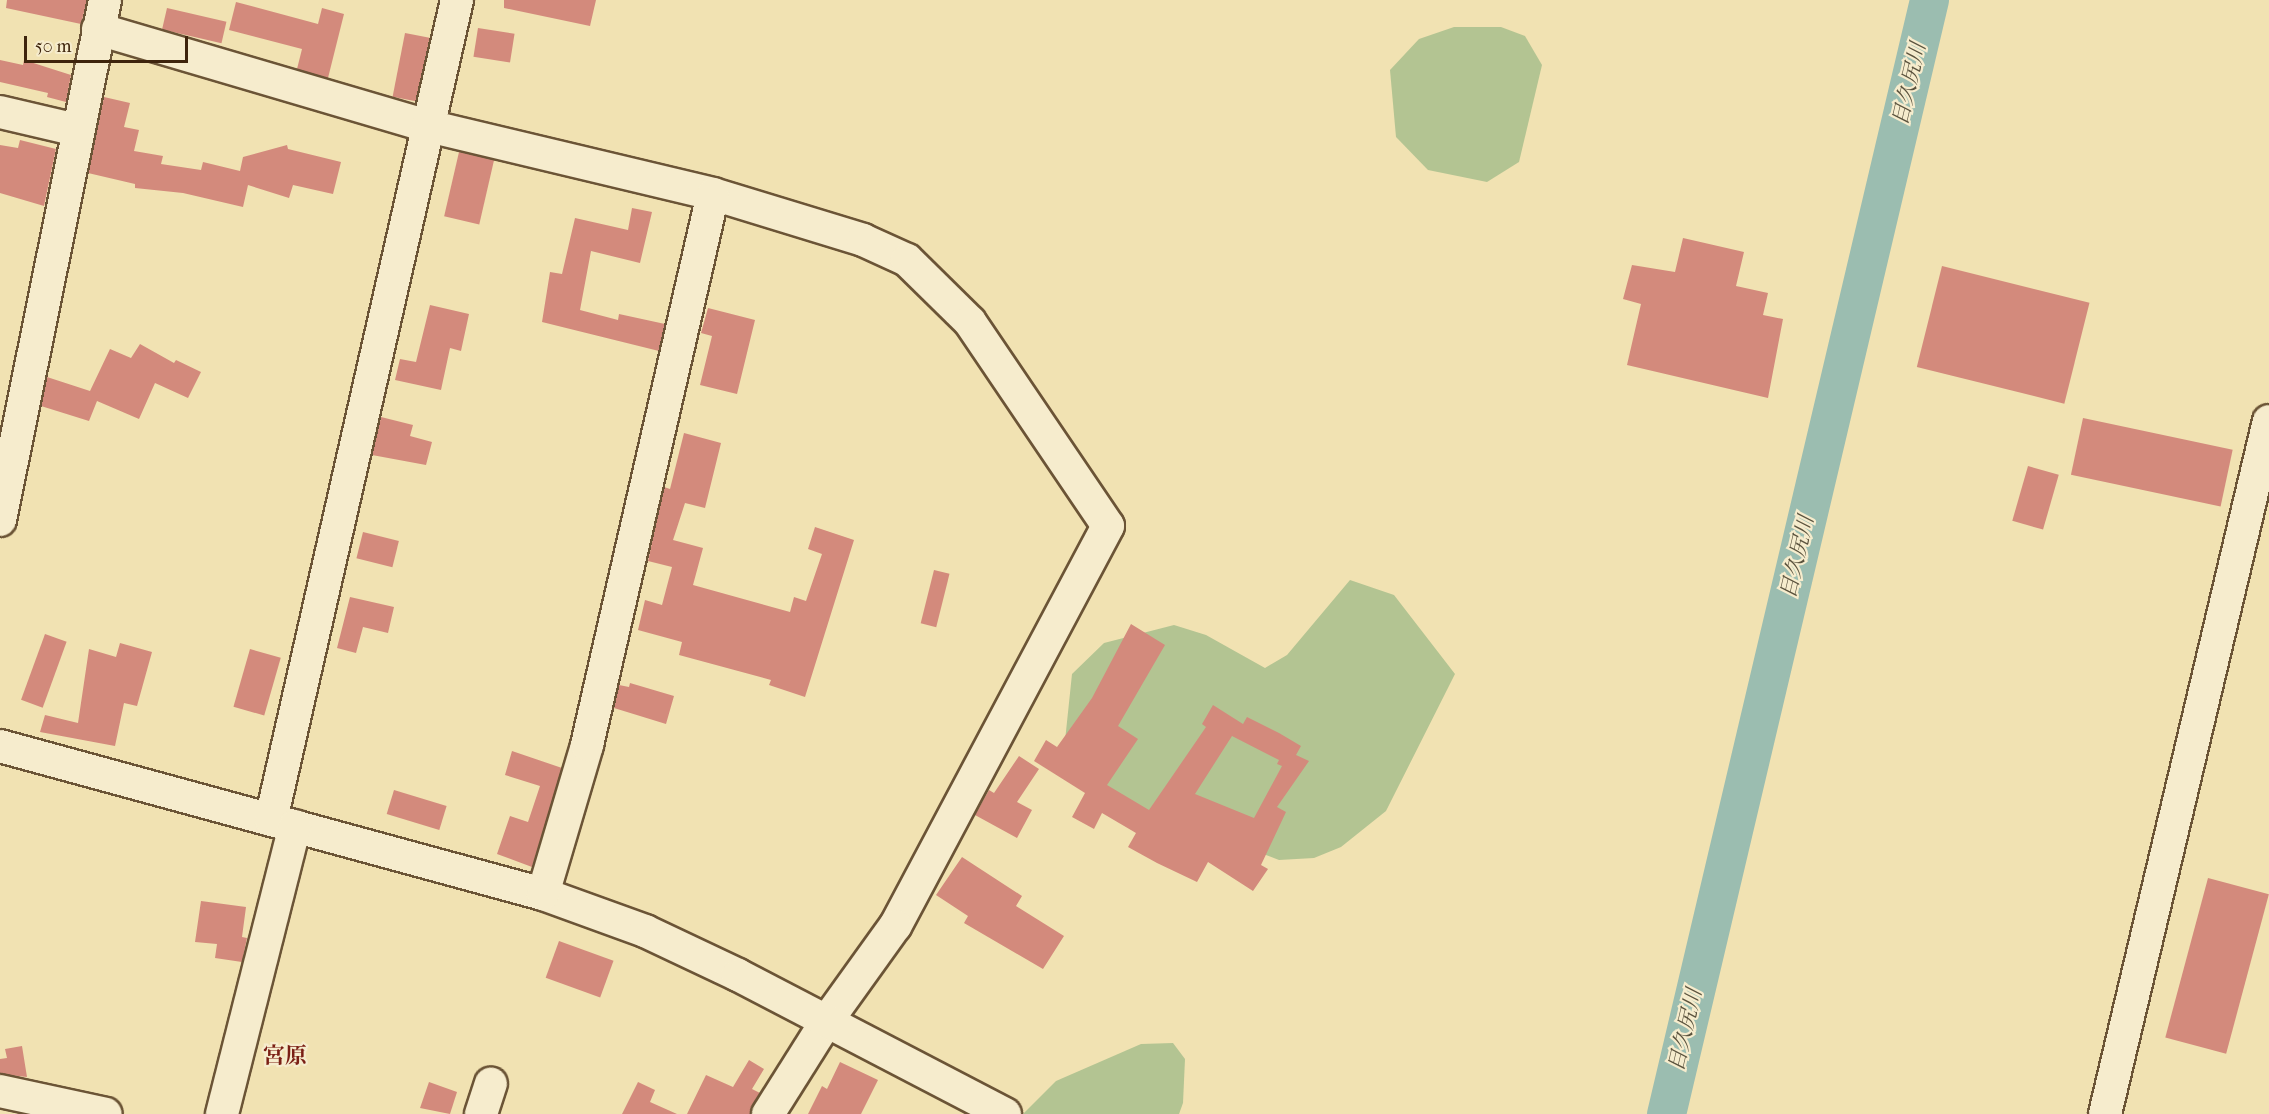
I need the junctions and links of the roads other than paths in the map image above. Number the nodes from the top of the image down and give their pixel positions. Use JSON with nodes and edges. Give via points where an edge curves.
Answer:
{"nodes":[{"id":1,"x":458,"y":0,"type":"edge"},
{"id":2,"x":101,"y":14,"type":"edge"},
{"id":3,"x":0,"y":112,"type":"edge"},
{"id":4,"x":428,"y":126,"type":"junction"},
{"id":5,"x":77,"y":130,"type":"junction"},
{"id":6,"x":713,"y":194,"type":"junction"},
{"id":7,"x":2269,"y":421,"type":"edge"},
{"id":8,"x":0,"y":520,"type":"edge"},
{"id":9,"x":0,"y":746,"type":"edge"},
{"id":10,"x":283,"y":823,"type":"junction"},
{"id":11,"x":543,"y":894,"type":"junction"},
{"id":12,"x":826,"y":1022,"type":"junction"},
{"id":13,"x":491,"y":1084,"type":"dead end"},
{"id":14,"x":0,"y":1091,"type":"edge"},
{"id":15,"x":106,"y":1114,"type":"edge"},
{"id":16,"x":222,"y":1114,"type":"edge"},
{"id":17,"x":481,"y":1114,"type":"edge"},
{"id":18,"x":768,"y":1114,"type":"edge"},
{"id":19,"x":1005,"y":1114,"type":"edge"},
{"id":20,"x":2105,"y":1114,"type":"edge"}],
"edges":[{"from":1,"to":4,"type":"street"},
{"from":2,"to":4,"type":"street"},
{"from":2,"to":5,"type":"street"},
{"from":3,"to":5,"type":"street"},
{"from":4,"to":6,"type":"street"},
{"from":4,"to":10,"type":"street"},
{"from":5,"to":8,"type":"street"},
{"from":6,"to":11,"type":"street","via":[[587,745]]},
{"from":6,"to":12,"type":"street","via":[[863,240],[907,260],[970,322],[1108,526],[895,926]]},
{"from":7,"to":20,"type":"street"},
{"from":9,"to":10,"type":"street"},
{"from":10,"to":11,"type":"street"},
{"from":10,"to":16,"type":"street"},
{"from":11,"to":12,"type":"street","via":[[645,931]]},
{"from":12,"to":18,"type":"street"},
{"from":12,"to":19,"type":"street"},
{"from":13,"to":17,"type":"street"},
{"from":14,"to":15,"type":"street"}]}
